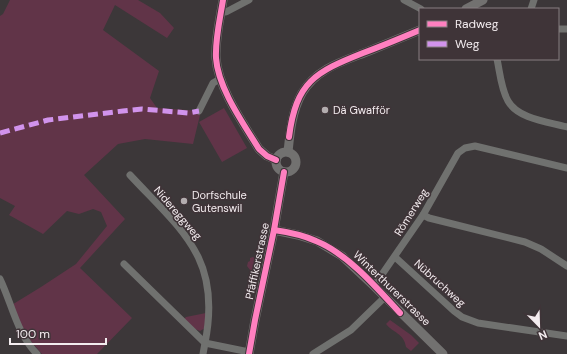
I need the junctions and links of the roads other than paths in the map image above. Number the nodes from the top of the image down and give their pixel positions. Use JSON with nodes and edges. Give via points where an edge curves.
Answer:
{"nodes":[{"id":1,"x":223,"y":0,"type":"edge"},
{"id":2,"x":249,"y":0,"type":"edge"},
{"id":3,"x":404,"y":0,"type":"edge"},
{"id":4,"x":484,"y":0,"type":"edge"},
{"id":5,"x":419,"y":8,"type":"edge"},
{"id":6,"x":468,"y":8,"type":"edge"},
{"id":7,"x":221,"y":12,"type":"junction"},
{"id":8,"x":419,"y":30,"type":"edge"},
{"id":9,"x":497,"y":60,"type":"edge"},
{"id":10,"x":220,"y":79,"type":"junction"},
{"id":11,"x":200,"y":111,"type":"dead end"},
{"id":12,"x":567,"y":127,"type":"edge"},
{"id":13,"x":288,"y":152,"type":"junction"},
{"id":14,"x":276,"y":160,"type":"junction"},
{"id":15,"x":567,"y":168,"type":"edge"},
{"id":16,"x":284,"y":172,"type":"junction"},
{"id":17,"x":130,"y":175,"type":"dead end"},
{"id":18,"x":424,"y":215,"type":"junction"},
{"id":19,"x":274,"y":230,"type":"junction"},
{"id":20,"x":395,"y":256,"type":"junction"},
{"id":21,"x":124,"y":264,"type":"dead end"},
{"id":22,"x":567,"y":266,"type":"edge"},
{"id":23,"x":0,"y":279,"type":"edge"},
{"id":24,"x":374,"y":286,"type":"junction"},
{"id":25,"x":385,"y":297,"type":"junction"},
{"id":26,"x":567,"y":336,"type":"edge"},
{"id":27,"x":205,"y":343,"type":"junction"},
{"id":28,"x":249,"y":353,"type":"edge"},
{"id":29,"x":37,"y":354,"type":"edge"},
{"id":30,"x":203,"y":354,"type":"edge"},
{"id":31,"x":313,"y":354,"type":"edge"},
{"id":32,"x":443,"y":354,"type":"edge"}],
"edges":[{"from":1,"to":7,"type":"main road"},
{"from":2,"to":7,"type":"street","via":[[231,10]]},
{"from":3,"to":5,"type":"street"},
{"from":4,"to":6,"type":"main road"},
{"from":7,"to":10,"type":"main road","via":[[216,56]]},
{"from":8,"to":13,"type":"main road","via":[[337,63],[312,80],[296,105]]},
{"from":9,"to":12,"type":"street","via":[[505,94],[512,107],[526,116]]},
{"from":10,"to":11,"type":"street","via":[[213,83]]},
{"from":10,"to":14,"type":"main road","via":[[259,149]]},
{"from":13,"to":14,"type":"main road","via":[[282,153]]},
{"from":13,"to":16,"type":"main road","via":[[294,156],[296,164],[292,170]]},
{"from":14,"to":16,"type":"main road","via":[[278,168]]},
{"from":15,"to":18,"type":"street","name":"Römerweg","via":[[475,146],[464,148],[458,154]]},
{"from":16,"to":19,"type":"main road","name":"Pfäffikerstrasse"},
{"from":17,"to":27,"type":"street","name":"Nidereggweg","via":[[182,230],[198,257],[208,284],[209,296]]},
{"from":18,"to":20,"type":"street","name":"Römerweg"},
{"from":18,"to":22,"type":"street","via":[[526,242]]},
{"from":19,"to":24,"type":"main road","name":"Winterthurerstrasse","via":[[308,238],[328,247]]},
{"from":19,"to":28,"type":"main road","name":"Pfäffikerstrasse"},
{"from":20,"to":24,"type":"street","name":"Römerweg"},
{"from":20,"to":26,"type":"street","name":"Nübruchweg","via":[[454,312],[470,321]]},
{"from":21,"to":27,"type":"street"},
{"from":23,"to":29,"type":"street","via":[[27,343]]},
{"from":24,"to":25,"type":"main road","name":"Winterthurerstrasse"},
{"from":25,"to":31,"type":"street","via":[[351,330]]},
{"from":25,"to":32,"type":"main road","name":"Winterthurerstrasse"},
{"from":27,"to":28,"type":"street"},
{"from":27,"to":30,"type":"street","name":"Nidereggweg"}]}
